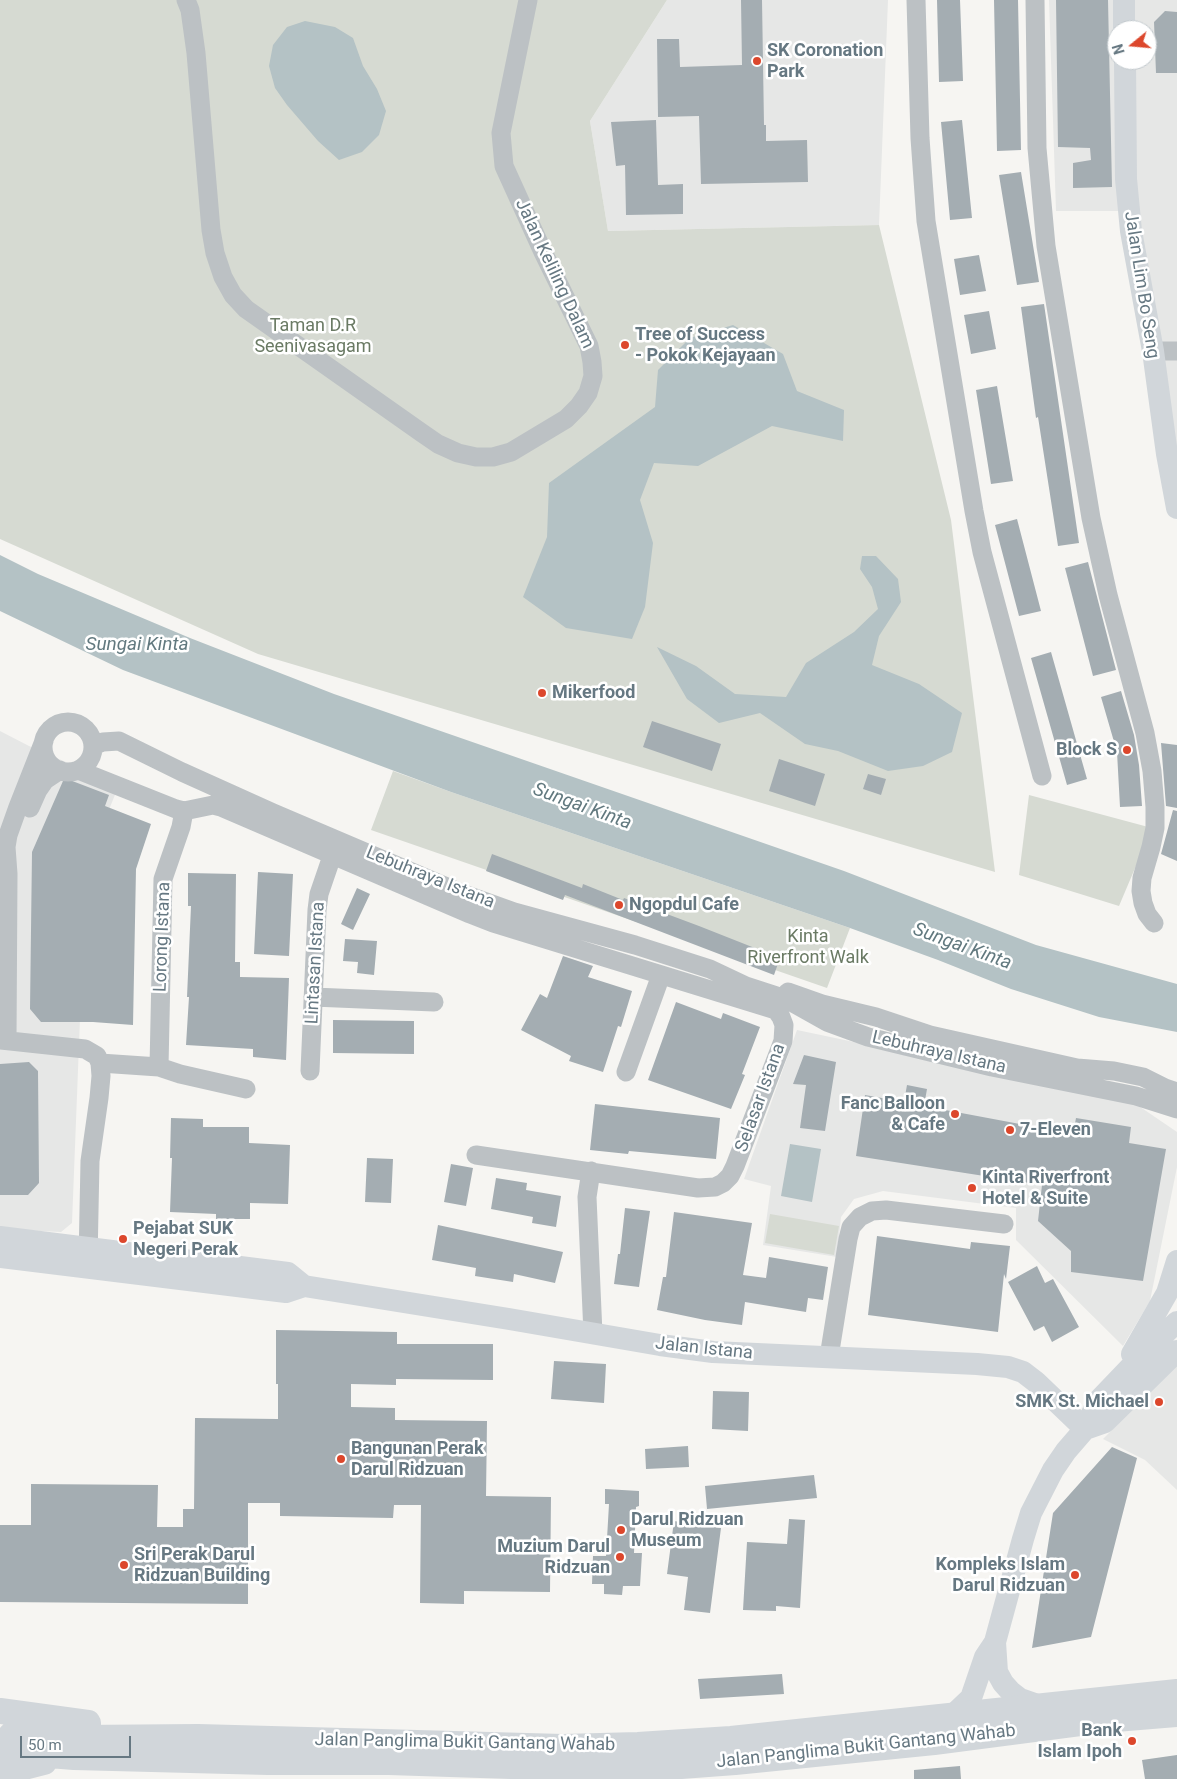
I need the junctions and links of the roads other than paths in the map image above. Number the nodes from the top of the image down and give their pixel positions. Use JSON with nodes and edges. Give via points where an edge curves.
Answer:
{"nodes":[{"id":1,"x":186,"y":0,"type":"edge"},
{"id":2,"x":916,"y":0,"type":"edge"},
{"id":3,"x":1035,"y":0,"type":"edge"},
{"id":4,"x":1124,"y":0,"type":"edge"},
{"id":5,"x":1135,"y":0,"type":"edge"},
{"id":6,"x":522,"y":4,"type":"edge"},
{"id":7,"x":1124,"y":20,"type":"edge"},
{"id":8,"x":1136,"y":20,"type":"edge"},
{"id":9,"x":1124,"y":70,"type":"edge"},
{"id":10,"x":1136,"y":70,"type":"edge"},
{"id":11,"x":1165,"y":351,"type":"edge"},
{"id":12,"x":1177,"y":427,"type":"edge"},
{"id":13,"x":1177,"y":508,"type":"edge"},
{"id":14,"x":81,"y":725,"type":"junction"},
{"id":15,"x":44,"y":741,"type":"junction"},
{"id":16,"x":93,"y":746,"type":"junction"},
{"id":17,"x":160,"y":760,"type":"junction"},
{"id":18,"x":69,"y":770,"type":"junction"},
{"id":19,"x":1042,"y":776,"type":"dead end"},
{"id":20,"x":184,"y":811,"type":"junction"},
{"id":21,"x":332,"y":856,"type":"junction"},
{"id":22,"x":4,"y":874,"type":"edge"},
{"id":23,"x":1154,"y":923,"type":"dead end"},
{"id":24,"x":710,"y":969,"type":"junction"},
{"id":25,"x":661,"y":974,"type":"junction"},
{"id":26,"x":313,"y":997,"type":"junction"},
{"id":27,"x":434,"y":1002,"type":"dead end"},
{"id":28,"x":822,"y":1004,"type":"junction"},
{"id":29,"x":4,"y":1040,"type":"edge"},
{"id":30,"x":885,"y":1041,"type":"junction"},
{"id":31,"x":100,"y":1063,"type":"junction"},
{"id":32,"x":159,"y":1067,"type":"junction"},
{"id":33,"x":1077,"y":1068,"type":"junction"},
{"id":34,"x":310,"y":1072,"type":"dead end"},
{"id":35,"x":626,"y":1072,"type":"dead end"},
{"id":36,"x":246,"y":1089,"type":"dead end"},
{"id":37,"x":1177,"y":1092,"type":"edge"},
{"id":38,"x":1155,"y":1103,"type":"junction"},
{"id":39,"x":1177,"y":1108,"type":"edge"},
{"id":40,"x":476,"y":1155,"type":"dead end"},
{"id":41,"x":591,"y":1171,"type":"junction"},
{"id":42,"x":1004,"y":1224,"type":"dead end"},
{"id":43,"x":0,"y":1237,"type":"edge"},
{"id":44,"x":0,"y":1257,"type":"edge"},
{"id":45,"x":88,"y":1258,"type":"junction"},
{"id":46,"x":1177,"y":1261,"type":"edge"},
{"id":47,"x":1177,"y":1322,"type":"edge"},
{"id":48,"x":593,"y":1334,"type":"junction"},
{"id":49,"x":1177,"y":1351,"type":"edge"},
{"id":50,"x":829,"y":1357,"type":"junction"},
{"id":51,"x":1110,"y":1388,"type":"junction"},
{"id":52,"x":1085,"y":1429,"type":"junction"},
{"id":53,"x":995,"y":1642,"type":"junction"},
{"id":54,"x":1177,"y":1692,"type":"edge"},
{"id":55,"x":1040,"y":1706,"type":"junction"},
{"id":56,"x":0,"y":1711,"type":"edge"},
{"id":57,"x":1177,"y":1714,"type":"edge"},
{"id":58,"x":953,"y":1715,"type":"junction"},
{"id":59,"x":0,"y":1734,"type":"edge"},
{"id":60,"x":198,"y":1737,"type":"junction"},
{"id":61,"x":77,"y":1748,"type":"junction"},
{"id":62,"x":0,"y":1751,"type":"edge"},
{"id":63,"x":0,"y":1774,"type":"edge"}],
"edges":[{"from":1,"to":6,"type":"street","name":"Jalan Keliling Dalam","via":[[196,52],[211,230],[223,277],[233,295],[246,309],[438,444],[476,457],[511,452],[566,419],[588,393],[593,376],[589,346],[504,166],[501,133]]},
{"from":2,"to":19,"type":"street","via":[[926,221],[981,544]]},
{"from":3,"to":23,"type":"street","via":[[1037,148],[1046,246],[1091,518],[1152,771],[1155,828],[1141,891],[1147,914]]},
{"from":4,"to":7,"type":"main road"},
{"from":5,"to":8,"type":"main road"},
{"from":9,"to":11,"type":"main road","name":"Jalan Lim Bo Seng","via":[[1125,149],[1132,239]]},
{"from":10,"to":11,"type":"main road","name":"Jalan Lim Bo Seng","via":[[1139,204]]},
{"from":11,"to":12,"type":"main road","name":"Jalan Lim Bo Seng"},
{"from":11,"to":13,"type":"main road","name":"Jalan Lim Bo Seng","via":[[1167,454]]},
{"from":14,"to":15,"type":"street","via":[[74,722],[58,724]]},
{"from":14,"to":16,"type":"street","via":[[88,730]]},
{"from":14,"to":17,"type":"street","name":"Lebuhraya Istana","via":[[117,732]]},
{"from":15,"to":18,"type":"street","via":[[48,762]]},
{"from":15,"to":22,"type":"street","via":[[8,835]]},
{"from":16,"to":17,"type":"street","name":"Lebuhraya Istana","via":[[119,741]]},
{"from":16,"to":18,"type":"street","via":[[90,760]]},
{"from":17,"to":24,"type":"street","name":"Lebuhraya Istana","via":[[461,893],[514,912]]},
{"from":18,"to":20,"type":"street"},
{"from":18,"to":22,"type":"street","via":[[44,780]]},
{"from":20,"to":21,"type":"street","name":"Selasar Istana","via":[[213,804],[222,806]]},
{"from":20,"to":32,"type":"street","name":"Lorong Istana","via":[[163,879]]},
{"from":21,"to":25,"type":"street","name":"Selasar Istana","via":[[493,923]]},
{"from":21,"to":26,"type":"street","name":"Lintasan Istana","via":[[319,894]]},
{"from":22,"to":29,"type":"street"},
{"from":24,"to":28,"type":"street","name":"Lebuhraya Istana","via":[[746,976]]},
{"from":24,"to":30,"type":"street","name":"Lebuhraya Istana","via":[[746,986],[786,999],[827,1022]]},
{"from":25,"to":35,"type":"street"},
{"from":25,"to":41,"type":"street","name":"Selasar Istana","via":[[776,1010],[784,1025],[783,1041],[735,1166],[723,1183],[698,1188]]},
{"from":26,"to":27,"type":"street"},
{"from":26,"to":34,"type":"street","name":"Lintasan Istana"},
{"from":28,"to":30,"type":"street","via":[[872,1027]]},
{"from":28,"to":33,"type":"street","name":"Lebuhraya Istana","via":[[938,1037]]},
{"from":29,"to":31,"type":"street","via":[[85,1049],[97,1056]]},
{"from":30,"to":38,"type":"street","name":"Lebuhraya Istana"},
{"from":31,"to":32,"type":"street"},
{"from":31,"to":45,"type":"street","via":[[99,1098],[90,1161]]},
{"from":32,"to":36,"type":"street"},
{"from":33,"to":37,"type":"street","name":"Lebuhraya Istana","via":[[1143,1077]]},
{"from":33,"to":38,"type":"street","via":[[1127,1083],[1148,1094]]},
{"from":38,"to":39,"type":"street","name":"Lebuhraya Istana"},
{"from":40,"to":41,"type":"street"},
{"from":41,"to":48,"type":"street","via":[[587,1197]]},
{"from":42,"to":50,"type":"street","via":[[886,1210],[872,1211],[860,1217],[848,1239]]},
{"from":43,"to":45,"type":"main road"},
{"from":44,"to":45,"type":"main road"},
{"from":45,"to":48,"type":"main road","name":"Jalan Istana","via":[[286,1292],[304,1286]]},
{"from":46,"to":51,"type":"main road","via":[[1157,1312]]},
{"from":47,"to":51,"type":"main road"},
{"from":48,"to":50,"type":"main road","name":"Jalan Istana","via":[[713,1352]]},
{"from":49,"to":52,"type":"main road","via":[[1105,1422]]},
{"from":50,"to":52,"type":"main road","name":"Jalan Istana","via":[[1008,1367],[1023,1372],[1036,1382]]},
{"from":51,"to":52,"type":"main road","via":[[1098,1401]]},
{"from":52,"to":53,"type":"main road","via":[[1053,1470],[1031,1513]]},
{"from":53,"to":55,"type":"main road","via":[[997,1672],[1010,1692]]},
{"from":53,"to":58,"type":"main road","via":[[985,1657],[971,1698]]},
{"from":54,"to":55,"type":"highway","name":"Jalan Panglima Bukit Gantang Wahab"},
{"from":55,"to":58,"type":"highway","name":"Jalan Panglima Bukit Gantang Wahab"},
{"from":56,"to":60,"type":"highway"},
{"from":57,"to":61,"type":"highway","name":"Jalan Panglima Bukit Gantang Wahab","via":[[1103,1720],[942,1742],[681,1766],[561,1768],[248,1761]]},
{"from":58,"to":60,"type":"highway","name":"Jalan Panglima Bukit Gantang Wahab","via":[[731,1739],[602,1746]]},
{"from":59,"to":61,"type":"highway"},
{"from":60,"to":61,"type":"highway","name":"Jalan Panglima Bukit Gantang Wahab"},
{"from":61,"to":62,"type":"highway"},
{"from":61,"to":63,"type":"highway"}]}
